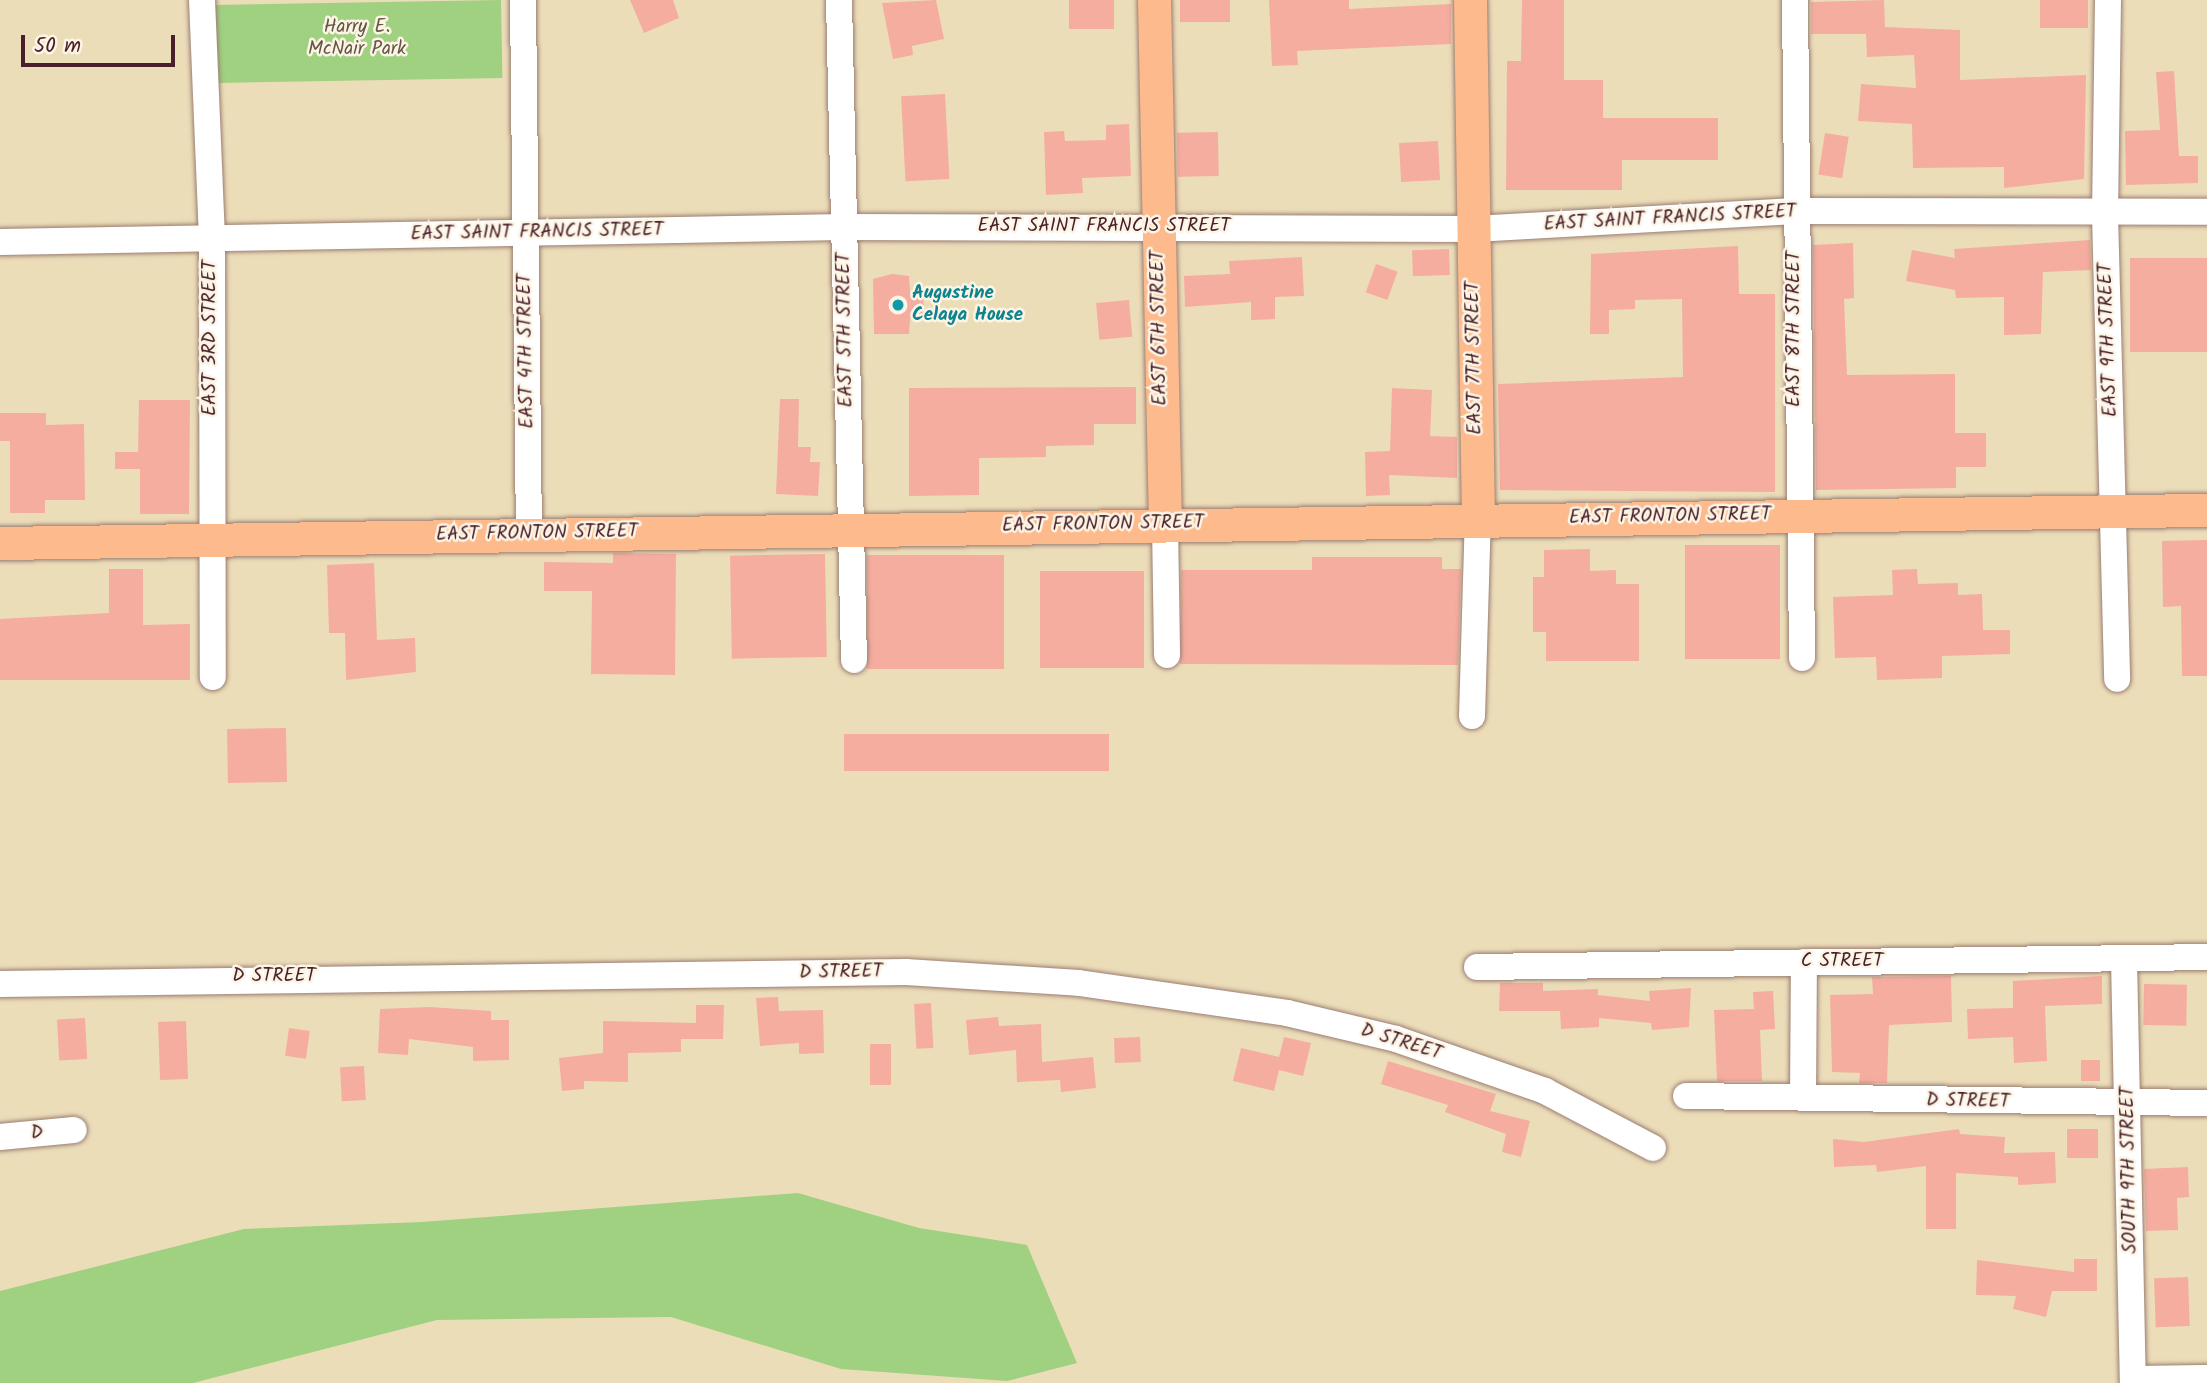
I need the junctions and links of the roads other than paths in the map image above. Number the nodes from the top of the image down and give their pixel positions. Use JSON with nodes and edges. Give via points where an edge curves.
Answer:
{"nodes":[{"id":1,"x":202,"y":0,"type":"edge"},
{"id":2,"x":523,"y":0,"type":"edge"},
{"id":3,"x":839,"y":0,"type":"edge"},
{"id":4,"x":1154,"y":0,"type":"edge"},
{"id":5,"x":1470,"y":0,"type":"edge"},
{"id":6,"x":1796,"y":0,"type":"edge"},
{"id":7,"x":2108,"y":0,"type":"edge"},
{"id":8,"x":1795,"y":211,"type":"junction"},
{"id":9,"x":2207,"y":212,"type":"edge"},
{"id":10,"x":2105,"y":214,"type":"junction"},
{"id":11,"x":1157,"y":226,"type":"junction"},
{"id":12,"x":844,"y":227,"type":"junction"},
{"id":13,"x":1474,"y":229,"type":"junction"},
{"id":14,"x":526,"y":235,"type":"junction"},
{"id":15,"x":212,"y":237,"type":"junction"},
{"id":16,"x":0,"y":242,"type":"edge"},
{"id":17,"x":2113,"y":510,"type":"junction"},
{"id":18,"x":2207,"y":510,"type":"edge"},
{"id":19,"x":1796,"y":516,"type":"junction"},
{"id":20,"x":1478,"y":518,"type":"junction"},
{"id":21,"x":1165,"y":524,"type":"junction"},
{"id":22,"x":848,"y":528,"type":"junction"},
{"id":23,"x":529,"y":535,"type":"junction"},
{"id":24,"x":211,"y":541,"type":"junction"},
{"id":25,"x":0,"y":543,"type":"edge"},
{"id":26,"x":1167,"y":655,"type":"dead end"},
{"id":27,"x":1802,"y":658,"type":"dead end"},
{"id":28,"x":854,"y":660,"type":"dead end"},
{"id":29,"x":213,"y":677,"type":"dead end"},
{"id":30,"x":2117,"y":679,"type":"dead end"},
{"id":31,"x":1472,"y":716,"type":"dead end"},
{"id":32,"x":2207,"y":957,"type":"edge"},
{"id":33,"x":2124,"y":960,"type":"junction"},
{"id":34,"x":1804,"y":962,"type":"junction"},
{"id":35,"x":1477,"y":967,"type":"dead end"},
{"id":36,"x":0,"y":984,"type":"edge"},
{"id":37,"x":1686,"y":1096,"type":"dead end"},
{"id":38,"x":1802,"y":1098,"type":"junction"},
{"id":39,"x":2207,"y":1103,"type":"edge"},
{"id":40,"x":2129,"y":1105,"type":"junction"},
{"id":41,"x":74,"y":1130,"type":"dead end"},
{"id":42,"x":0,"y":1137,"type":"edge"},
{"id":43,"x":1653,"y":1148,"type":"dead end"},
{"id":44,"x":2207,"y":1378,"type":"edge"},
{"id":45,"x":2133,"y":1381,"type":"edge"}],
"edges":[{"from":1,"to":15,"type":"street","name":"EAST 3RD STREET"},
{"from":2,"to":14,"type":"street","name":"EAST 4TH STREET"},
{"from":3,"to":12,"type":"street","name":"EAST 5TH STREET"},
{"from":4,"to":11,"type":"main road","name":"EAST 6TH STREET"},
{"from":5,"to":13,"type":"main road","name":"EAST 7TH STREET"},
{"from":6,"to":8,"type":"street","name":"EAST 8TH STREET"},
{"from":7,"to":10,"type":"street","name":"EAST 9TH STREET"},
{"from":8,"to":10,"type":"street","name":"EAST SAINT FRANCIS STREET"},
{"from":8,"to":13,"type":"street","name":"EAST SAINT FRANCIS STREET"},
{"from":8,"to":19,"type":"street","name":"EAST 8TH STREET"},
{"from":9,"to":10,"type":"street","name":"EAST SAINT FRANCIS STREET"},
{"from":10,"to":17,"type":"street","name":"EAST 9TH STREET"},
{"from":11,"to":12,"type":"street","name":"EAST SAINT FRANCIS STREET"},
{"from":11,"to":13,"type":"street","name":"EAST SAINT FRANCIS STREET"},
{"from":11,"to":21,"type":"main road","name":"EAST 6TH STREET"},
{"from":12,"to":14,"type":"street","name":"EAST SAINT FRANCIS STREET"},
{"from":12,"to":22,"type":"street","name":"EAST 5TH STREET"},
{"from":13,"to":20,"type":"main road","name":"EAST 7TH STREET"},
{"from":14,"to":15,"type":"street","name":"EAST SAINT FRANCIS STREET"},
{"from":14,"to":23,"type":"street","name":"EAST 4TH STREET"},
{"from":15,"to":16,"type":"street","name":"EAST SAINT FRANCIS STREET"},
{"from":15,"to":24,"type":"street","name":"EAST 3RD STREET"},
{"from":17,"to":18,"type":"main road","name":"EAST FRONTON STREET"},
{"from":17,"to":19,"type":"main road","name":"EAST FRONTON STREET"},
{"from":17,"to":30,"type":"street","name":"EAST 9TH STREET"},
{"from":19,"to":20,"type":"main road","name":"EAST FRONTON STREET"},
{"from":19,"to":27,"type":"street","name":"EAST 8TH STREET"},
{"from":20,"to":21,"type":"main road","name":"EAST FRONTON STREET"},
{"from":20,"to":31,"type":"street","name":"EAST 7TH STREET"},
{"from":21,"to":22,"type":"main road","name":"EAST FRONTON STREET"},
{"from":21,"to":26,"type":"street","name":"EAST 6TH STREET"},
{"from":22,"to":23,"type":"main road","name":"EAST FRONTON STREET"},
{"from":22,"to":28,"type":"street","name":"EAST 5TH STREET"},
{"from":23,"to":24,"type":"main road","name":"EAST FRONTON STREET"},
{"from":24,"to":25,"type":"main road","name":"EAST FRONTON STREET"},
{"from":24,"to":29,"type":"street","name":"EAST 3RD STREET"},
{"from":32,"to":33,"type":"street","name":"C STREET"},
{"from":33,"to":34,"type":"street","name":"C STREET"},
{"from":33,"to":40,"type":"street","name":"SOUTH 9TH STREET"},
{"from":34,"to":35,"type":"street","name":"C STREET"},
{"from":34,"to":38,"type":"street"},
{"from":36,"to":43,"type":"street","name":"D STREET","via":[[906,972],[1079,984],[1287,1013],[1396,1039],[1545,1091]]},
{"from":37,"to":38,"type":"street","name":"D STREET"},
{"from":38,"to":40,"type":"street","name":"D STREET"},
{"from":39,"to":40,"type":"street","name":"D STREET"},
{"from":40,"to":45,"type":"street","name":"SOUTH 9TH STREET"},
{"from":41,"to":42,"type":"street","name":"D"},
{"from":44,"to":45,"type":"street"}]}
